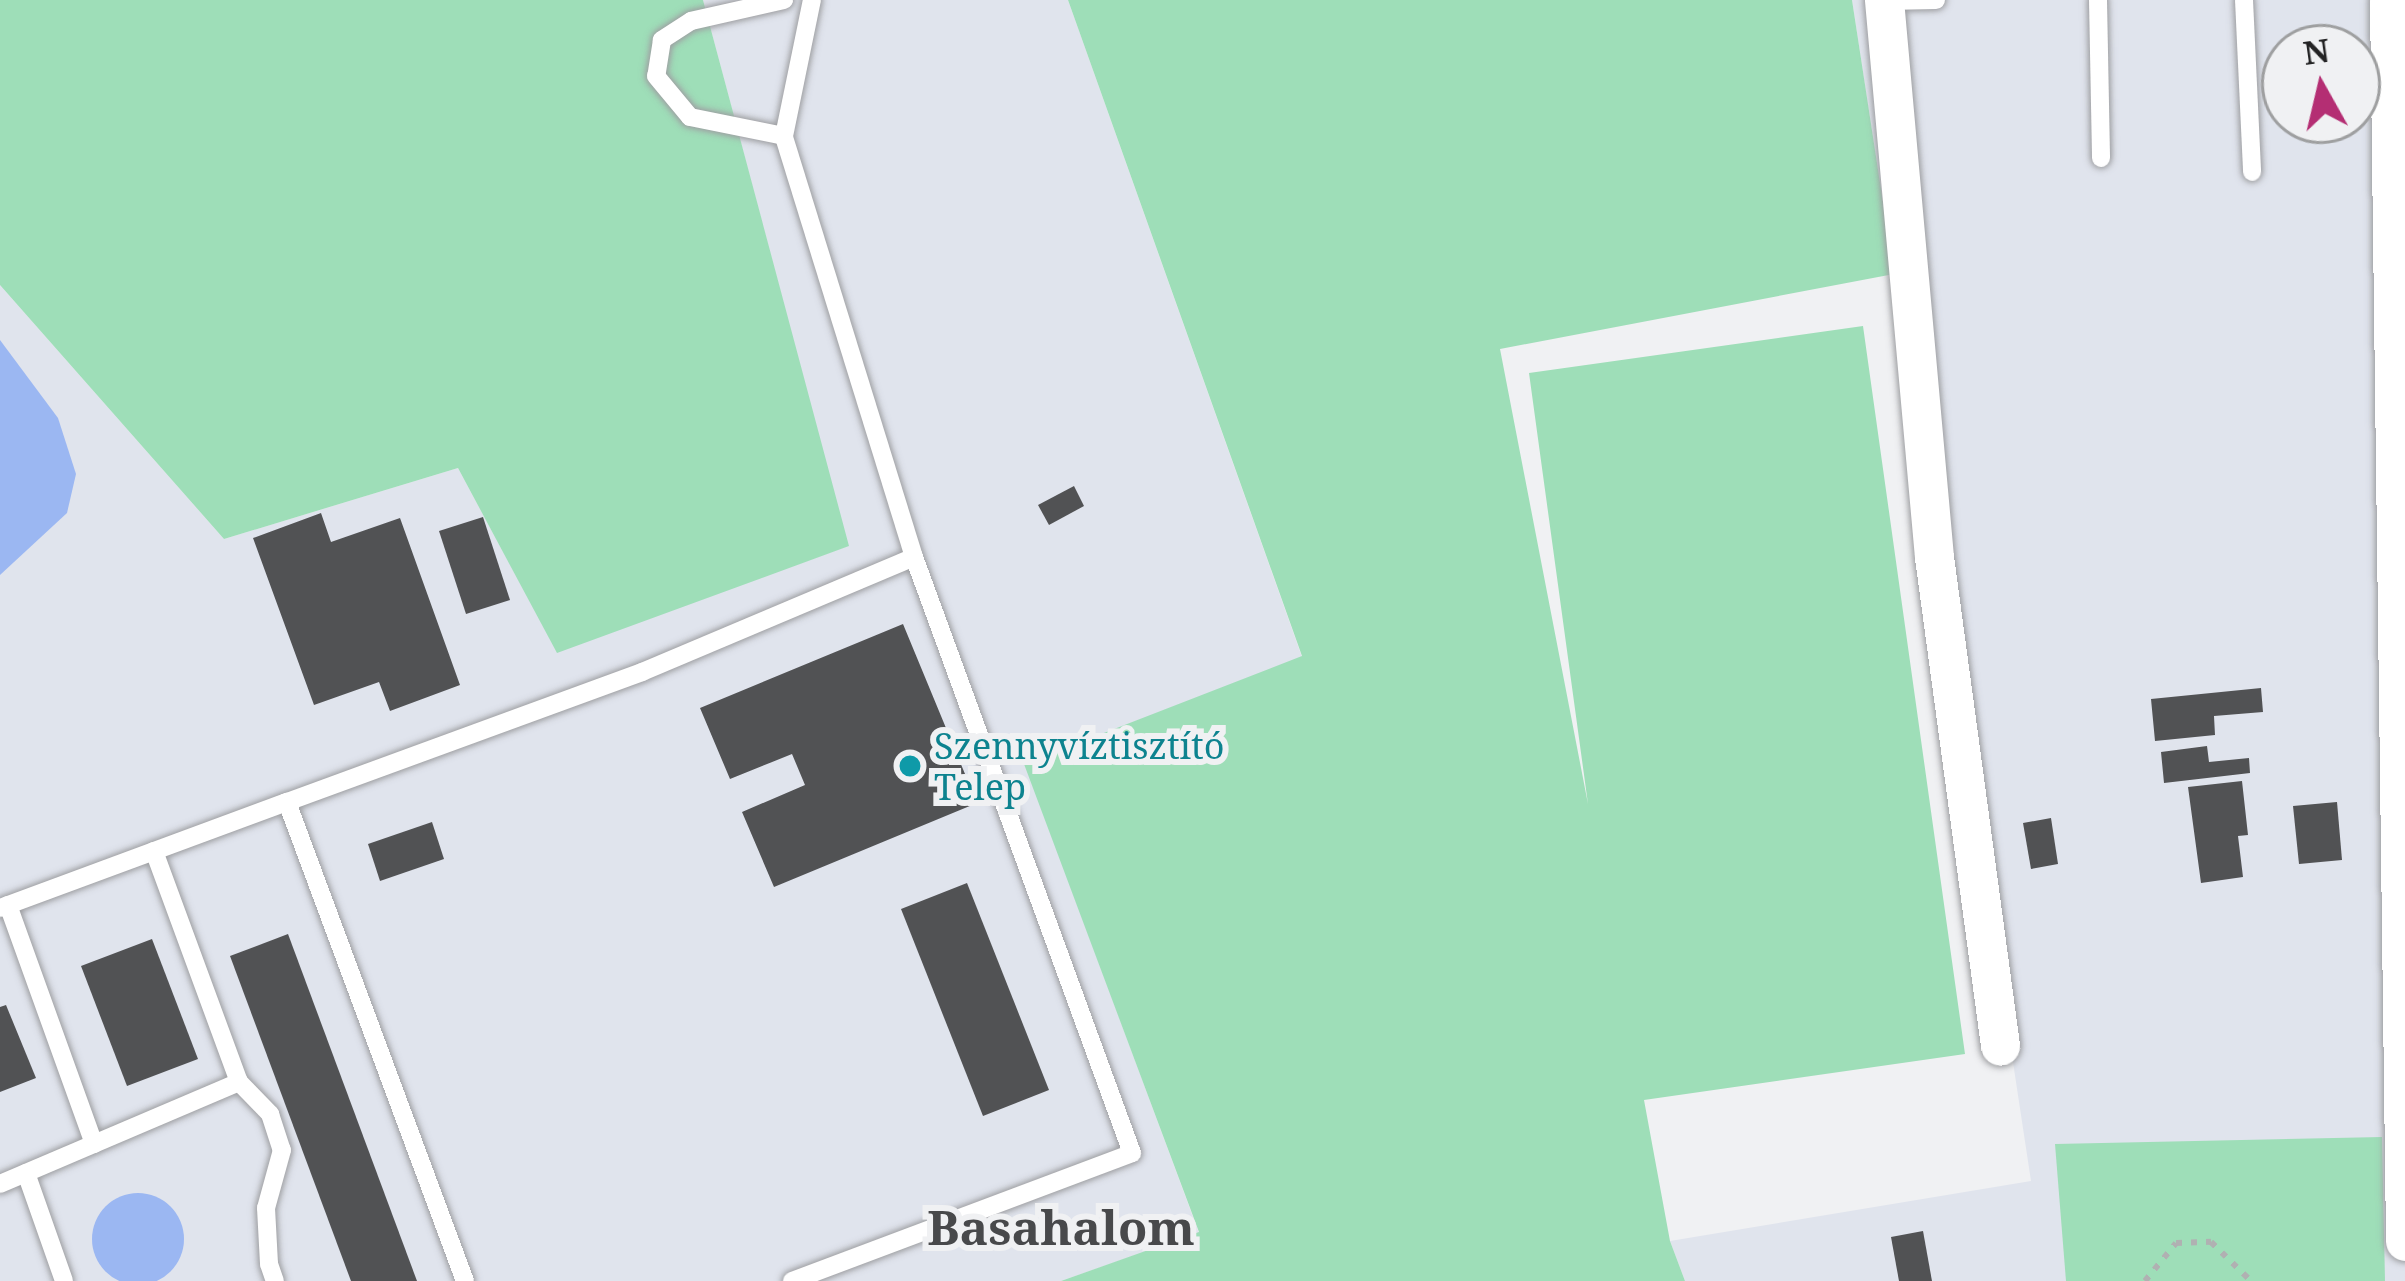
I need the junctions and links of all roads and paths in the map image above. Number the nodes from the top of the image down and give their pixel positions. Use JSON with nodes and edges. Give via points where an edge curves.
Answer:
{"nodes":[{"id":1,"x":784,"y":0,"type":"edge"},
{"id":2,"x":812,"y":0,"type":"edge"},
{"id":3,"x":1884,"y":0,"type":"edge"},
{"id":4,"x":1936,"y":0,"type":"edge"},
{"id":5,"x":2098,"y":0,"type":"edge"},
{"id":6,"x":2244,"y":0,"type":"edge"},
{"id":7,"x":2389,"y":0,"type":"edge"},
{"id":8,"x":784,"y":136,"type":"junction"},
{"id":9,"x":2101,"y":158,"type":"dead end"},
{"id":10,"x":2252,"y":172,"type":"dead end"},
{"id":11,"x":914,"y":556,"type":"junction"},
{"id":12,"x":287,"y":802,"type":"junction"},
{"id":13,"x":154,"y":851,"type":"junction"},
{"id":14,"x":4,"y":906,"type":"edge"},
{"id":15,"x":2000,"y":1046,"type":"dead end"},
{"id":16,"x":239,"y":1082,"type":"junction"},
{"id":17,"x":2404,"y":1122,"type":"edge"},
{"id":18,"x":94,"y":1144,"type":"junction"},
{"id":19,"x":26,"y":1173,"type":"junction"},
{"id":20,"x":0,"y":1184,"type":"edge"},
{"id":21,"x":2405,"y":1241,"type":"edge"},
{"id":22,"x":274,"y":1280,"type":"edge"},
{"id":23,"x":64,"y":1281,"type":"edge"},
{"id":24,"x":466,"y":1281,"type":"edge"},
{"id":25,"x":792,"y":1281,"type":"edge"},
{"id":26,"x":2145,"y":1281,"type":"edge"},
{"id":27,"x":2251,"y":1281,"type":"edge"}],
"edges":[{"from":1,"to":8,"type":"lane","via":[[691,21],[662,40],[656,76],[690,117]]},
{"from":2,"to":8,"type":"lane"},
{"from":3,"to":4,"type":"lane"},
{"from":3,"to":15,"type":"street","via":[[1934,557]]},
{"from":5,"to":9,"type":"lane"},
{"from":6,"to":10,"type":"lane"},
{"from":7,"to":17,"type":"street"},
{"from":8,"to":11,"type":"lane"},
{"from":11,"to":12,"type":"lane","via":[[642,672]]},
{"from":11,"to":25,"type":"lane","via":[[1132,1153]]},
{"from":12,"to":13,"type":"lane"},
{"from":12,"to":24,"type":"lane"},
{"from":13,"to":14,"type":"lane"},
{"from":13,"to":16,"type":"lane"},
{"from":14,"to":18,"type":"lane"},
{"from":16,"to":18,"type":"lane"},
{"from":16,"to":22,"type":"lane","via":[[270,1114],[282,1150],[266,1208]]},
{"from":17,"to":21,"type":"street"},
{"from":18,"to":19,"type":"lane"},
{"from":19,"to":20,"type":"lane"},
{"from":19,"to":23,"type":"lane"},
{"from":26,"to":27,"type":"path","via":[[2176,1243],[2211,1241]]}]}
